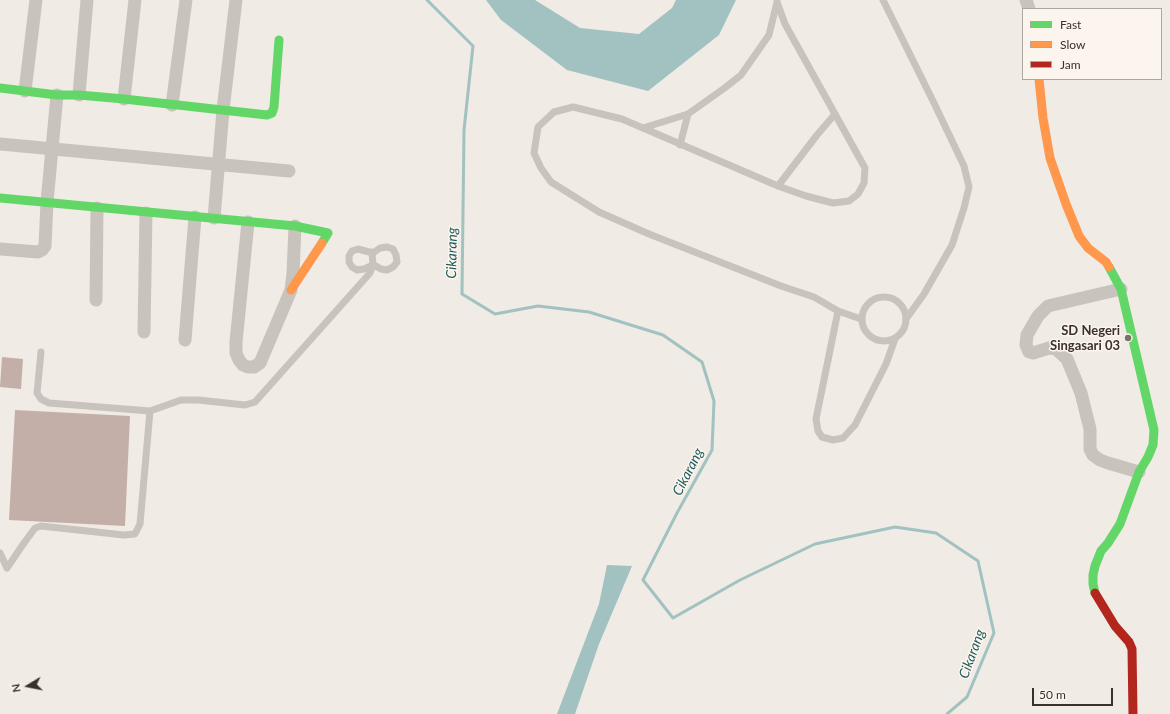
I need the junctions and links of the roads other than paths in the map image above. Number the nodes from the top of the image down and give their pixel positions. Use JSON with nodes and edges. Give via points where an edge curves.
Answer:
{"nodes":[{"id":1,"x":36,"y":0,"type":"edge"},
{"id":2,"x":87,"y":0,"type":"edge"},
{"id":3,"x":135,"y":0,"type":"edge"},
{"id":4,"x":186,"y":0,"type":"edge"},
{"id":5,"x":236,"y":0,"type":"edge"},
{"id":6,"x":883,"y":0,"type":"edge"},
{"id":7,"x":778,"y":1,"type":"edge"},
{"id":8,"x":279,"y":40,"type":"dead end"},
{"id":9,"x":1039,"y":80,"type":"edge"},
{"id":10,"x":0,"y":88,"type":"edge"},
{"id":11,"x":26,"y":91,"type":"junction"},
{"id":12,"x":57,"y":95,"type":"junction"},
{"id":13,"x":79,"y":95,"type":"junction"},
{"id":14,"x":124,"y":99,"type":"junction"},
{"id":15,"x":172,"y":105,"type":"junction"},
{"id":16,"x":223,"y":110,"type":"junction"},
{"id":17,"x":688,"y":114,"type":"junction"},
{"id":18,"x":835,"y":114,"type":"junction"},
{"id":19,"x":643,"y":128,"type":"junction"},
{"id":20,"x":0,"y":144,"type":"edge"},
{"id":21,"x":680,"y":145,"type":"junction"},
{"id":22,"x":52,"y":149,"type":"junction"},
{"id":23,"x":218,"y":164,"type":"junction"},
{"id":24,"x":289,"y":171,"type":"dead end"},
{"id":25,"x":778,"y":186,"type":"junction"},
{"id":26,"x":0,"y":198,"type":"edge"},
{"id":27,"x":47,"y":202,"type":"junction"},
{"id":28,"x":97,"y":208,"type":"junction"},
{"id":29,"x":146,"y":213,"type":"junction"},
{"id":30,"x":195,"y":217,"type":"junction"},
{"id":31,"x":214,"y":218,"type":"junction"},
{"id":32,"x":248,"y":222,"type":"junction"},
{"id":33,"x":295,"y":226,"type":"junction"},
{"id":34,"x":0,"y":249,"type":"edge"},
{"id":35,"x":372,"y":252,"type":"junction"},
{"id":36,"x":373,"y":265,"type":"junction"},
{"id":37,"x":1121,"y":289,"type":"junction"},
{"id":38,"x":291,"y":290,"type":"junction"},
{"id":39,"x":96,"y":300,"type":"dead end"},
{"id":40,"x":838,"y":311,"type":"junction"},
{"id":41,"x":861,"y":319,"type":"junction"},
{"id":42,"x":906,"y":319,"type":"junction"},
{"id":43,"x":144,"y":332,"type":"dead end"},
{"id":44,"x":895,"y":339,"type":"junction"},
{"id":45,"x":185,"y":340,"type":"dead end"},
{"id":46,"x":41,"y":352,"type":"dead end"},
{"id":47,"x":150,"y":411,"type":"junction"},
{"id":48,"x":1139,"y":472,"type":"junction"},
{"id":49,"x":0,"y":553,"type":"edge"},
{"id":50,"x":1133,"y":714,"type":"edge"}],
"edges":[{"from":1,"to":11,"type":"street"},
{"from":2,"to":13,"type":"street"},
{"from":3,"to":14,"type":"street"},
{"from":4,"to":15,"type":"street"},
{"from":5,"to":16,"type":"street"},
{"from":6,"to":42,"type":"lane","via":[[964,166],[969,187],[952,245],[924,294]]},
{"from":7,"to":17,"type":"lane","via":[[769,35],[741,75]]},
{"from":7,"to":18,"type":"lane","via":[[785,24]]},
{"from":8,"to":16,"type":"street","via":[[272,113],[267,115]]},
{"from":9,"to":37,"type":"street","via":[[1050,158],[1066,204],[1080,236],[1088,248],[1106,262]]},
{"from":10,"to":11,"type":"street"},
{"from":11,"to":12,"type":"street"},
{"from":12,"to":13,"type":"street"},
{"from":12,"to":22,"type":"street"},
{"from":13,"to":14,"type":"street"},
{"from":14,"to":15,"type":"street"},
{"from":15,"to":16,"type":"street"},
{"from":16,"to":23,"type":"street"},
{"from":17,"to":19,"type":"lane"},
{"from":17,"to":21,"type":"lane"},
{"from":18,"to":25,"type":"lane"},
{"from":18,"to":25,"type":"lane","via":[[865,168],[864,182],[858,194],[848,201],[833,203]]},
{"from":19,"to":21,"type":"lane"},
{"from":19,"to":40,"type":"lane","via":[[622,119],[573,107],[554,112],[538,128],[534,153],[551,182],[599,212],[781,286],[814,296]]},
{"from":20,"to":22,"type":"street"},
{"from":21,"to":25,"type":"lane"},
{"from":22,"to":23,"type":"street"},
{"from":22,"to":27,"type":"street"},
{"from":23,"to":24,"type":"street"},
{"from":23,"to":31,"type":"street"},
{"from":26,"to":27,"type":"street"},
{"from":27,"to":28,"type":"street"},
{"from":27,"to":34,"type":"street","via":[[45,246],[42,250],[32,252]]},
{"from":28,"to":29,"type":"street"},
{"from":28,"to":39,"type":"street"},
{"from":29,"to":30,"type":"street"},
{"from":29,"to":43,"type":"street"},
{"from":30,"to":31,"type":"street"},
{"from":30,"to":45,"type":"street"},
{"from":31,"to":32,"type":"street"},
{"from":32,"to":33,"type":"street"},
{"from":32,"to":38,"type":"street","via":[[236,342],[236,353],[243,365],[254,367],[260,363]]},
{"from":33,"to":38,"type":"street"},
{"from":33,"to":38,"type":"street","via":[[328,233]]},
{"from":35,"to":36,"type":"lane"},
{"from":35,"to":36,"type":"lane","via":[[358,248],[352,251],[349,262],[357,270]]},
{"from":35,"to":36,"type":"lane","via":[[387,247],[393,250],[397,262],[387,270]]},
{"from":36,"to":47,"type":"lane","via":[[370,273],[255,402],[245,405],[181,400]]},
{"from":37,"to":48,"type":"street","via":[[1154,430],[1153,445]]},
{"from":37,"to":48,"type":"street","via":[[1048,306],[1038,316],[1027,335],[1026,345],[1029,352],[1050,348],[1056,349],[1067,358],[1081,393],[1090,430],[1090,449],[1094,455],[1100,460]]},
{"from":40,"to":41,"type":"lane"},
{"from":40,"to":44,"type":"lane","via":[[816,419],[822,437],[834,440],[843,438],[855,425],[886,364]]},
{"from":41,"to":42,"type":"lane","via":[[864,308],[872,300],[884,296],[895,300],[903,308]]},
{"from":41,"to":44,"type":"lane","via":[[864,330],[873,339],[884,342]]},
{"from":42,"to":44,"type":"lane","via":[[903,330]]},
{"from":46,"to":47,"type":"lane","via":[[37,393],[41,399],[49,403]]},
{"from":47,"to":49,"type":"lane","via":[[140,524],[135,534],[41,526],[35,528],[7,568]]},
{"from":48,"to":50,"type":"street","via":[[1120,524],[1101,551],[1093,575],[1095,593],[1132,649]]}]}
